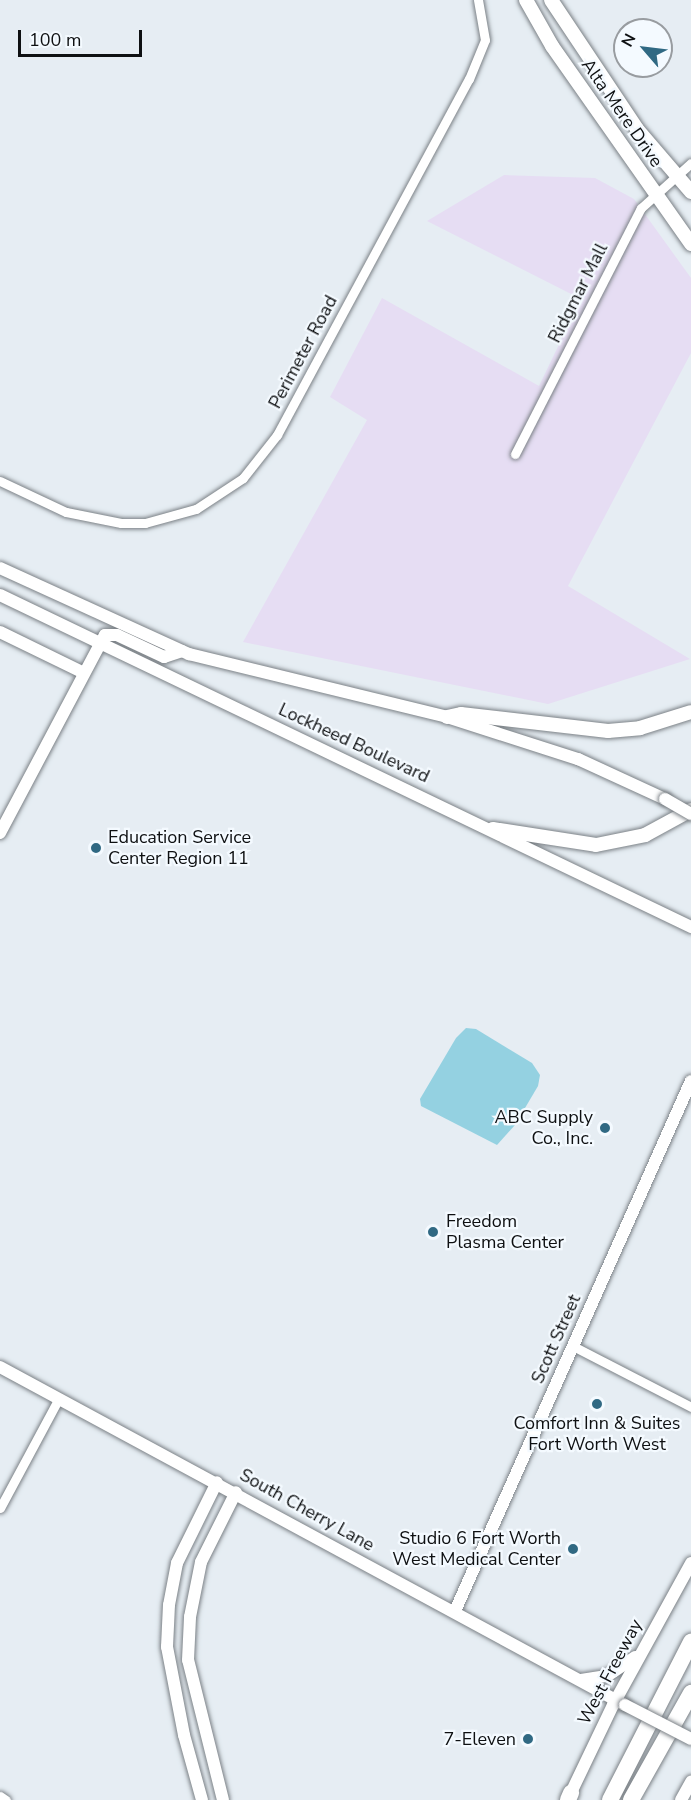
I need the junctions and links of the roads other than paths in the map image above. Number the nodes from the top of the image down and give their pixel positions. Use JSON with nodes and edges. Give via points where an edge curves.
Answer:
{"nodes":[{"id":1,"x":478,"y":0,"type":"edge"},
{"id":2,"x":526,"y":0,"type":"edge"},
{"id":3,"x":551,"y":0,"type":"edge"},
{"id":4,"x":691,"y":162,"type":"edge"},
{"id":5,"x":677,"y":177,"type":"junction"},
{"id":6,"x":691,"y":192,"type":"edge"},
{"id":7,"x":657,"y":194,"type":"junction"},
{"id":8,"x":691,"y":244,"type":"edge"},
{"id":9,"x":515,"y":454,"type":"dead end"},
{"id":10,"x":0,"y":481,"type":"edge"},
{"id":11,"x":0,"y":568,"type":"edge"},
{"id":12,"x":0,"y":595,"type":"edge"},
{"id":13,"x":1,"y":634,"type":"edge"},
{"id":14,"x":99,"y":641,"type":"junction"},
{"id":15,"x":113,"y":648,"type":"junction"},
{"id":16,"x":183,"y":651,"type":"junction"},
{"id":17,"x":82,"y":672,"type":"junction"},
{"id":18,"x":70,"y":704,"type":"junction"},
{"id":19,"x":691,"y":712,"type":"edge"},
{"id":20,"x":447,"y":717,"type":"junction"},
{"id":21,"x":691,"y":812,"type":"edge"},
{"id":22,"x":493,"y":830,"type":"junction"},
{"id":23,"x":0,"y":833,"type":"edge"},
{"id":24,"x":691,"y":927,"type":"edge"},
{"id":25,"x":691,"y":1081,"type":"edge"},
{"id":26,"x":573,"y":1346,"type":"junction"},
{"id":27,"x":0,"y":1367,"type":"edge"},
{"id":28,"x":59,"y":1398,"type":"junction"},
{"id":29,"x":691,"y":1407,"type":"edge"},
{"id":30,"x":217,"y":1482,"type":"junction"},
{"id":31,"x":236,"y":1492,"type":"junction"},
{"id":32,"x":0,"y":1508,"type":"edge"},
{"id":33,"x":691,"y":1563,"type":"edge"},
{"id":34,"x":454,"y":1611,"type":"junction"},
{"id":35,"x":691,"y":1626,"type":"edge"},
{"id":36,"x":688,"y":1648,"type":"edge"},
{"id":37,"x":643,"y":1650,"type":"junction"},
{"id":38,"x":580,"y":1680,"type":"junction"},
{"id":39,"x":691,"y":1693,"type":"edge"},
{"id":40,"x":620,"y":1702,"type":"junction"},
{"id":41,"x":691,"y":1739,"type":"edge"},
{"id":42,"x":0,"y":1797,"type":"edge"},
{"id":43,"x":568,"y":1798,"type":"edge"},
{"id":44,"x":6,"y":1800,"type":"edge"},
{"id":45,"x":202,"y":1800,"type":"edge"},
{"id":46,"x":223,"y":1800,"type":"edge"},
{"id":47,"x":610,"y":1800,"type":"edge"},
{"id":48,"x":631,"y":1800,"type":"edge"}],
"edges":[{"from":1,"to":10,"type":"street","name":"Perimeter Road","via":[[484,40],[469,79],[277,435],[243,478],[196,509],[145,523],[121,523],[66,512]]},
{"from":2,"to":7,"type":"main road","name":"Alta Mere Drive","via":[[552,46]]},
{"from":3,"to":5,"type":"main road","name":"Alta Mere Drive","via":[[613,97]]},
{"from":4,"to":5,"type":"street","name":"Ridgmar Mall"},
{"from":5,"to":6,"type":"main road","name":"Alta Mere Drive"},
{"from":5,"to":7,"type":"street","name":"Ridgmar Mall"},
{"from":7,"to":8,"type":"main road","name":"Alta Mere Drive"},
{"from":7,"to":9,"type":"street","name":"Ridgmar Mall","via":[[641,208]]},
{"from":11,"to":16,"type":"street","name":"Lockheed Boulevard"},
{"from":12,"to":14,"type":"street","name":"Lockheed Boulevard"},
{"from":13,"to":17,"type":"street"},
{"from":14,"to":15,"type":"street","name":"Lockheed Boulevard"},
{"from":14,"to":16,"type":"street","via":[[110,633],[164,657]]},
{"from":14,"to":17,"type":"street"},
{"from":15,"to":18,"type":"street","via":[[99,658]]},
{"from":15,"to":22,"type":"street","name":"Lockheed Boulevard"},
{"from":16,"to":20,"type":"street","name":"Lockheed Boulevard"},
{"from":17,"to":18,"type":"street"},
{"from":18,"to":23,"type":"street"},
{"from":19,"to":20,"type":"main road","via":[[640,728],[608,731],[461,714]]},
{"from":20,"to":21,"type":"street","name":"Lockheed Boulevard","bridge":true,"via":[[578,759]]},
{"from":21,"to":22,"type":"main road","via":[[645,835],[596,846]]},
{"from":22,"to":24,"type":"street","name":"Lockheed Boulevard"},
{"from":25,"to":26,"type":"street","name":"Scott Street"},
{"from":26,"to":29,"type":"street"},
{"from":26,"to":34,"type":"street","name":"Scott Street"},
{"from":27,"to":28,"type":"street","name":"South Cherry Lane"},
{"from":28,"to":30,"type":"street","name":"South Cherry Lane"},
{"from":28,"to":32,"type":"street"},
{"from":30,"to":31,"type":"street","name":"South Cherry Lane"},
{"from":30,"to":45,"type":"street","via":[[177,1563],[167,1637],[184,1735]]},
{"from":31,"to":34,"type":"street","name":"South Cherry Lane"},
{"from":31,"to":46,"type":"street","via":[[201,1562],[190,1617],[188,1660]]},
{"from":33,"to":37,"type":"street","name":"West Freeway"},
{"from":34,"to":38,"type":"street","name":"South Cherry Lane"},
{"from":35,"to":36,"type":"highway"},
{"from":36,"to":47,"type":"highway"},
{"from":37,"to":38,"type":"street","via":[[607,1676]]},
{"from":37,"to":40,"type":"street","name":"West Freeway"},
{"from":38,"to":40,"type":"street","name":"South Cherry Lane"},
{"from":39,"to":48,"type":"highway"},
{"from":40,"to":41,"type":"street","name":"South Cherry Lane","bridge":true},
{"from":40,"to":43,"type":"street","name":"West Freeway"},
{"from":42,"to":44,"type":"street"}]}
